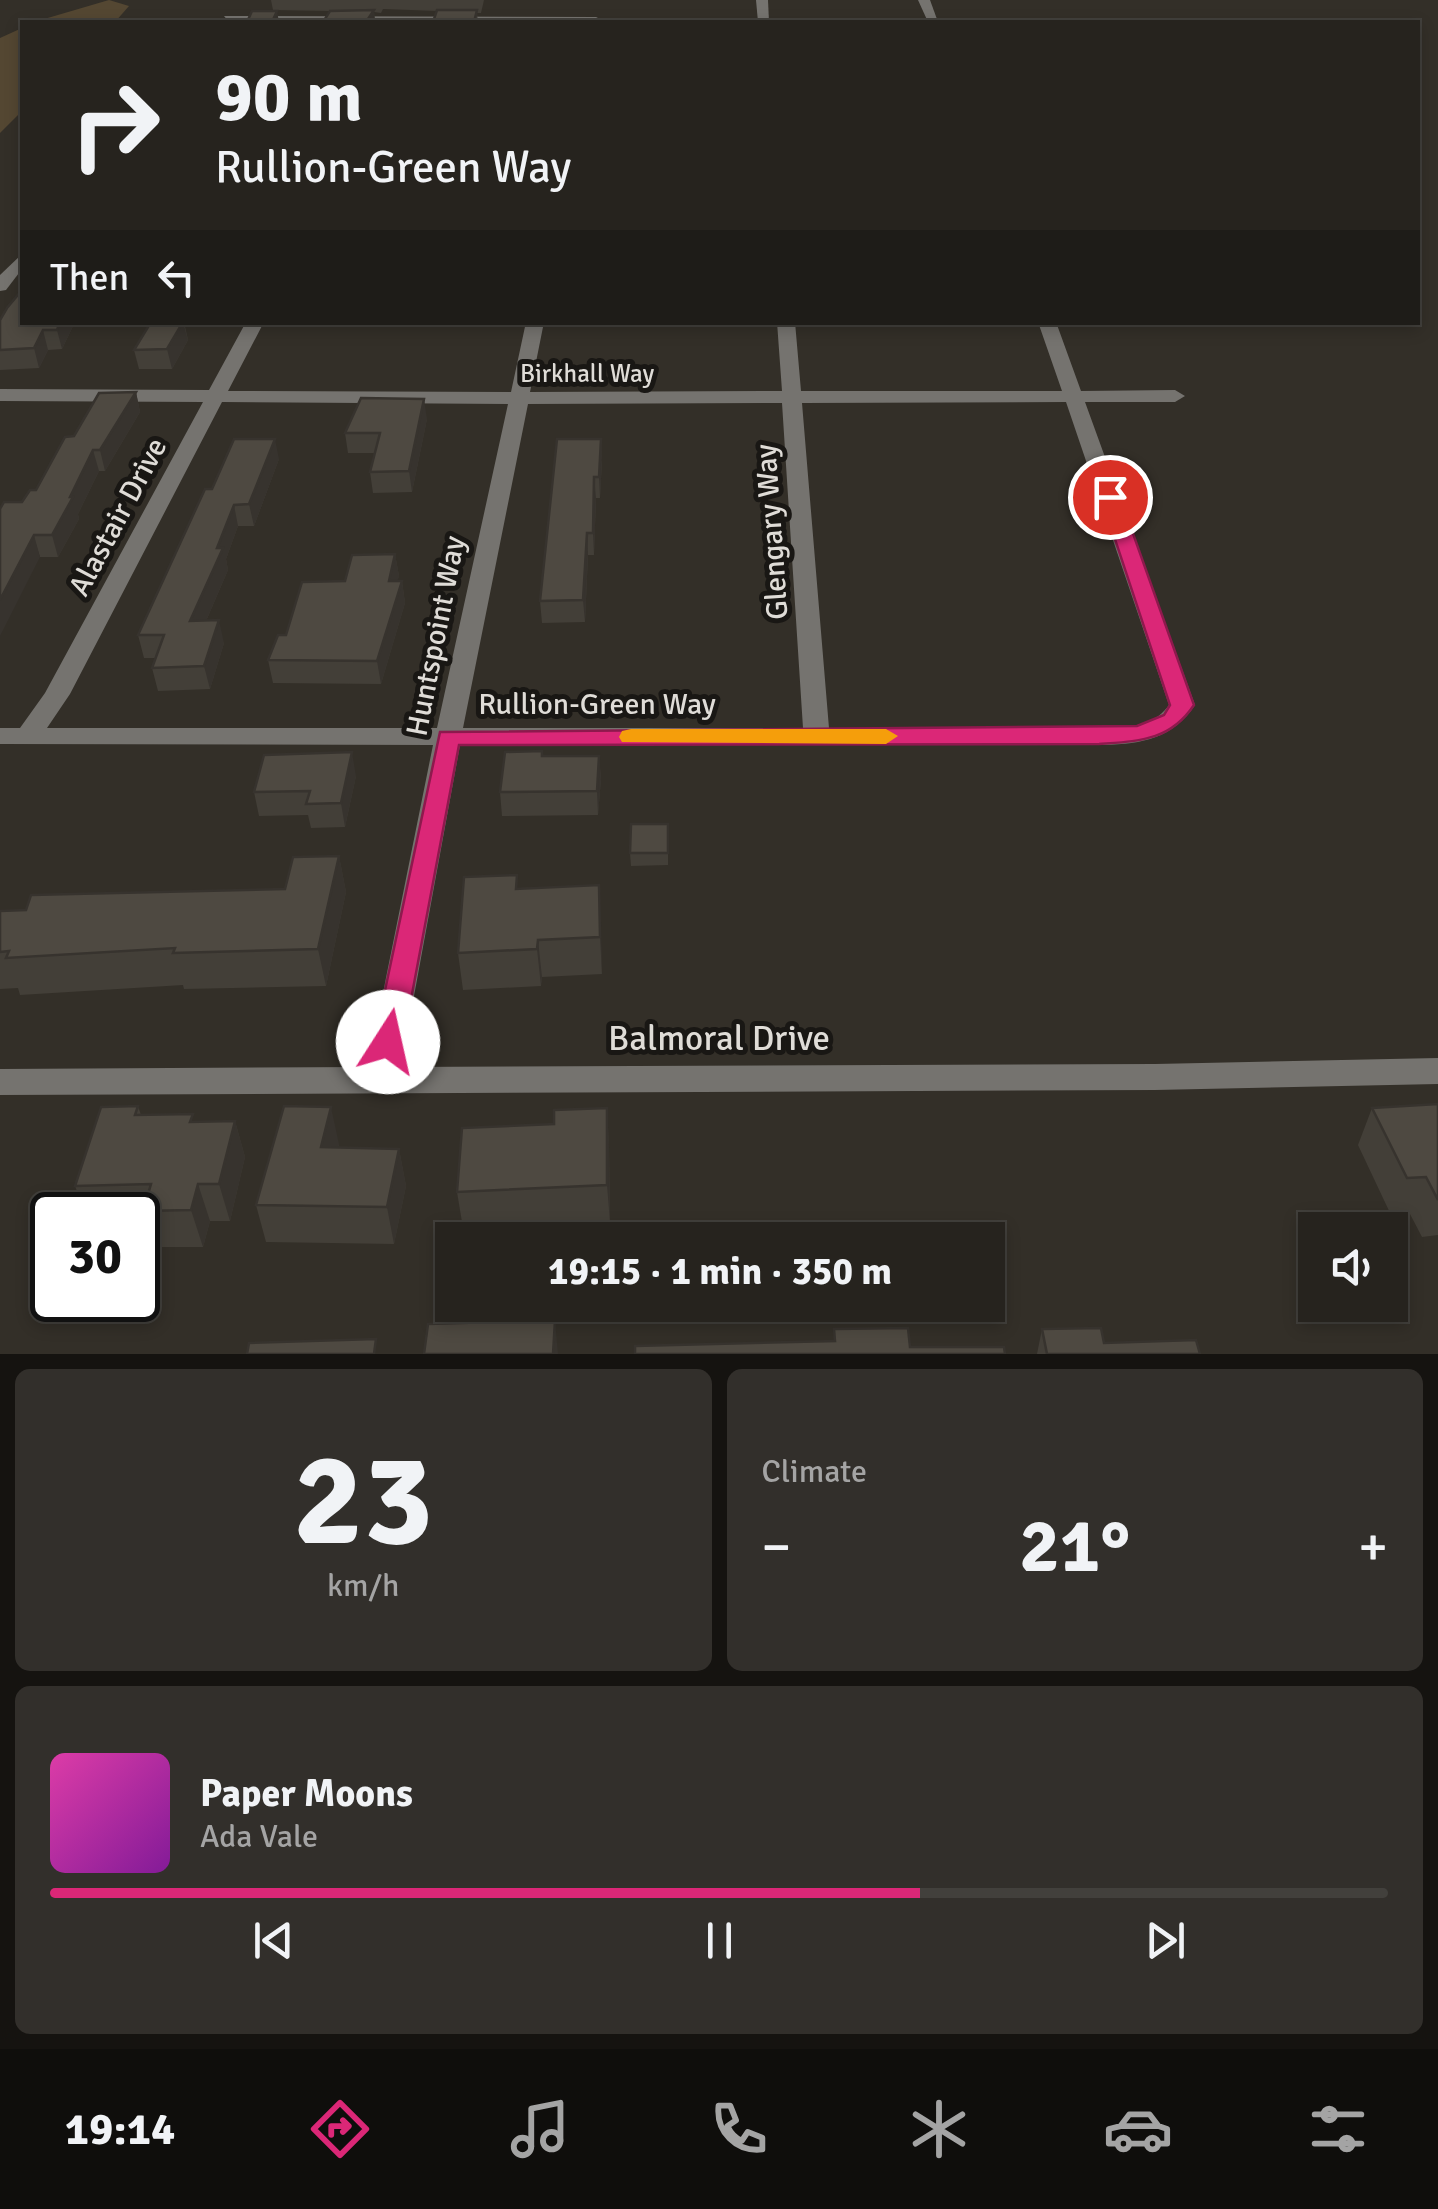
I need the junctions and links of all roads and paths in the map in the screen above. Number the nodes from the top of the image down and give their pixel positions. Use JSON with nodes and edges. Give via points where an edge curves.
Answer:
{"nodes":[{"id":1,"x":244,"y":0,"type":"edge"},
{"id":2,"x":597,"y":17,"type":"edge"},
{"id":3,"x":226,"y":20,"type":"edge"},
{"id":4,"x":460,"y":20,"type":"edge"},
{"id":5,"x":20,"y":261,"type":"edge"},
{"id":6,"x":0,"y":286,"type":"edge"},
{"id":7,"x":253,"y":325,"type":"edge"},
{"id":8,"x":534,"y":325,"type":"edge"},
{"id":9,"x":786,"y":325,"type":"edge"},
{"id":10,"x":1048,"y":325,"type":"edge"},
{"id":11,"x":0,"y":395,"type":"edge"},
{"id":12,"x":216,"y":396,"type":"junction"},
{"id":13,"x":1175,"y":396,"type":"dead end"},
{"id":14,"x":1073,"y":397,"type":"junction"},
{"id":15,"x":520,"y":398,"type":"junction"},
{"id":16,"x":792,"y":398,"type":"junction"},
{"id":17,"x":0,"y":736,"type":"edge"},
{"id":18,"x":28,"y":736,"type":"junction"},
{"id":19,"x":817,"y":736,"type":"junction"},
{"id":20,"x":448,"y":738,"type":"junction"},
{"id":21,"x":1438,"y":1072,"type":"edge"},
{"id":22,"x":382,"y":1081,"type":"junction"},
{"id":23,"x":0,"y":1082,"type":"edge"}],
"edges":[{"from":1,"to":3,"type":"street"},
{"from":2,"to":4,"type":"street"},
{"from":5,"to":6,"type":"street"},
{"from":7,"to":12,"type":"street","name":"Alastair Drive"},
{"from":8,"to":15,"type":"street","name":"Huntspoint Way"},
{"from":9,"to":16,"type":"street","name":"Glengary Way"},
{"from":10,"to":14,"type":"street"},
{"from":11,"to":12,"type":"street","name":"Birkhall Way"},
{"from":12,"to":15,"type":"street","name":"Birkhall Way"},
{"from":12,"to":18,"type":"street","name":"Alastair Drive","via":[[57,694]]},
{"from":13,"to":14,"type":"street","name":"Birkhall Way"},
{"from":14,"to":16,"type":"street","name":"Birkhall Way"},
{"from":14,"to":19,"type":"street","name":"Rullion-Green Way","via":[[1182,705],[1172,720],[1123,736]]},
{"from":15,"to":16,"type":"street","name":"Birkhall Way"},
{"from":15,"to":20,"type":"street","name":"Huntspoint Way"},
{"from":16,"to":19,"type":"street","name":"Glengary Way"},
{"from":17,"to":18,"type":"street","name":"Rullion-Green Way"},
{"from":18,"to":20,"type":"street","name":"Rullion-Green Way"},
{"from":19,"to":20,"type":"street","name":"Rullion-Green Way"},
{"from":20,"to":22,"type":"street","name":"Huntspoint Way"},
{"from":21,"to":22,"type":"street","name":"Balmoral Drive"},
{"from":22,"to":23,"type":"street","name":"Balmoral Drive"}]}
